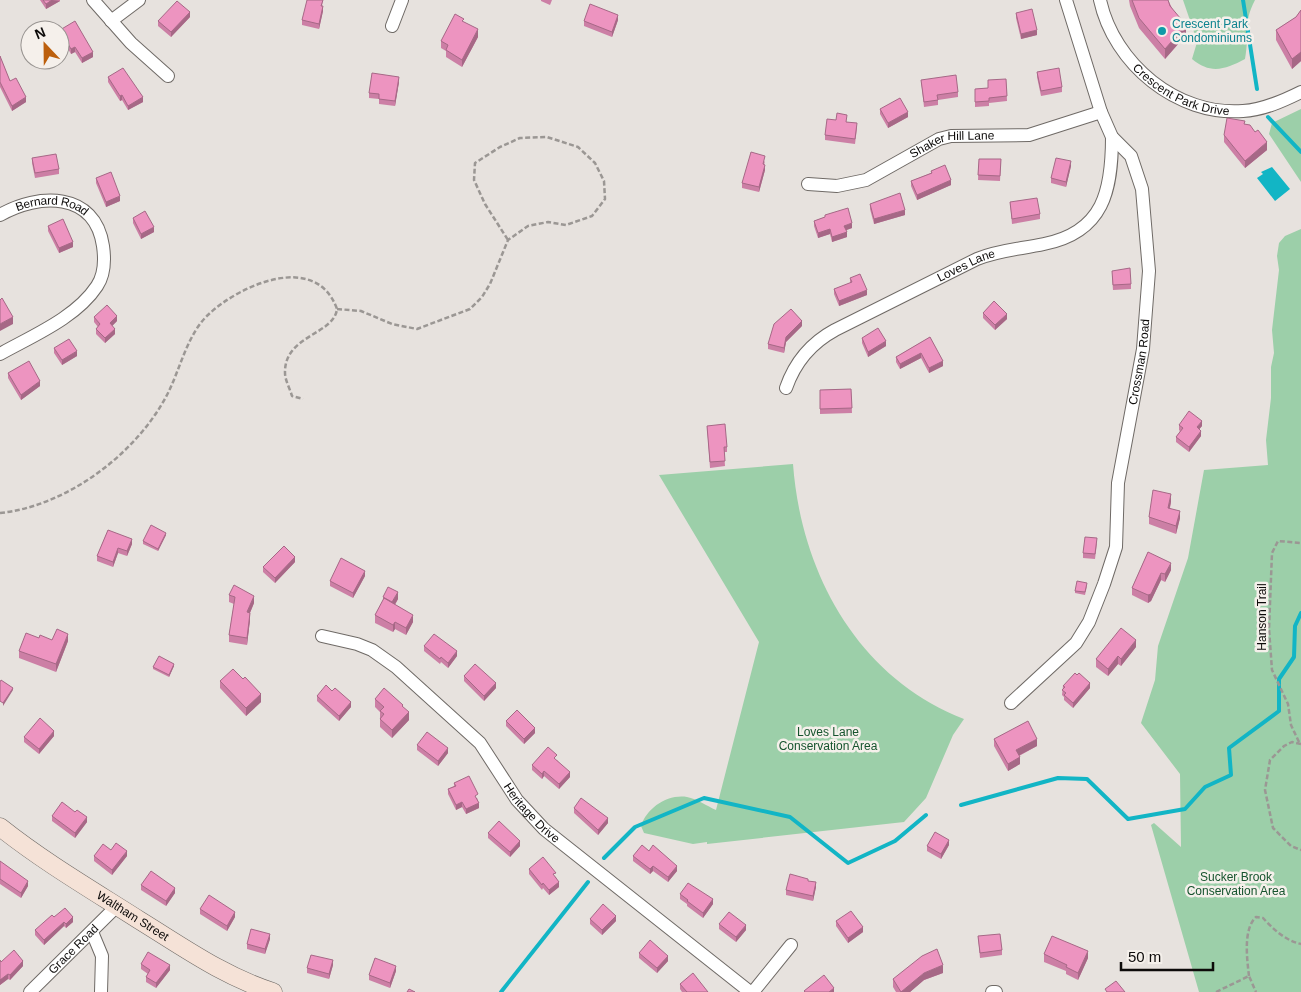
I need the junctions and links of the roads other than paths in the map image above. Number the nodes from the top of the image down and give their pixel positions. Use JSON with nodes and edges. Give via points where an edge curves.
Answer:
{"nodes":[{"id":1,"x":93,"y":0,"type":"edge"},
{"id":2,"x":139,"y":0,"type":"edge"},
{"id":3,"x":402,"y":0,"type":"edge"},
{"id":4,"x":1066,"y":0,"type":"edge"},
{"id":5,"x":1100,"y":0,"type":"edge"},
{"id":6,"x":111,"y":21,"type":"junction"},
{"id":7,"x":392,"y":26,"type":"dead end"},
{"id":8,"x":168,"y":76,"type":"dead end"},
{"id":9,"x":1301,"y":92,"type":"edge"},
{"id":10,"x":1101,"y":112,"type":"junction"},
{"id":11,"x":1112,"y":137,"type":"junction"},
{"id":12,"x":808,"y":184,"type":"dead end"},
{"id":13,"x":0,"y":214,"type":"edge"},
{"id":14,"x":0,"y":354,"type":"edge"},
{"id":15,"x":786,"y":388,"type":"dead end"},
{"id":16,"x":322,"y":636,"type":"dead end"},
{"id":17,"x":1011,"y":703,"type":"dead end"},
{"id":18,"x":0,"y":827,"type":"edge"},
{"id":19,"x":117,"y":906,"type":"junction"},
{"id":20,"x":92,"y":932,"type":"junction"},
{"id":21,"x":791,"y":945,"type":"dead end"},
{"id":22,"x":30,"y":992,"type":"edge"},
{"id":23,"x":102,"y":992,"type":"edge"},
{"id":24,"x":272,"y":992,"type":"edge"},
{"id":25,"x":751,"y":992,"type":"edge"}],
"edges":[{"from":1,"to":6,"type":"street"},
{"from":2,"to":6,"type":"street"},
{"from":3,"to":7,"type":"street"},
{"from":4,"to":10,"type":"street","name":"Crossman Road"},
{"from":5,"to":9,"type":"street","name":"Crescent Park Drive","via":[[1106,22],[1127,56],[1157,86],[1190,104],[1244,111],[1273,104]]},
{"from":6,"to":8,"type":"street"},
{"from":10,"to":11,"type":"street","name":"Crossman Road"},
{"from":10,"to":12,"type":"street","name":"Shaker Hill Lane","via":[[1029,135],[951,136],[928,145],[866,180],[844,186]]},
{"from":11,"to":15,"type":"street","name":"Loves Lane","via":[[1111,171],[1104,198],[1086,227],[1055,242],[1000,250],[977,258],[834,330],[803,355]]},
{"from":11,"to":17,"type":"street","name":"Crossman Road","via":[[1131,156],[1139,176],[1148,236],[1149,271],[1143,349],[1118,483],[1116,547],[1080,638]]},
{"from":13,"to":14,"type":"street","name":"Bernard Road","via":[[34,201],[54,200],[80,207],[96,225],[104,261],[100,282],[86,299],[53,324]]},
{"from":16,"to":25,"type":"street","name":"Heritage Drive","via":[[357,644],[392,663],[480,743],[517,800],[544,829]]},
{"from":18,"to":19,"type":"street","name":"Waltham Street","via":[[37,855]]},
{"from":19,"to":20,"type":"street","name":"Grace Road"},
{"from":19,"to":24,"type":"street","name":"Waltham Street","via":[[221,971]]},
{"from":20,"to":22,"type":"street","name":"Grace Road"},
{"from":20,"to":23,"type":"street","via":[[102,956]]},
{"from":21,"to":25,"type":"street"}]}
